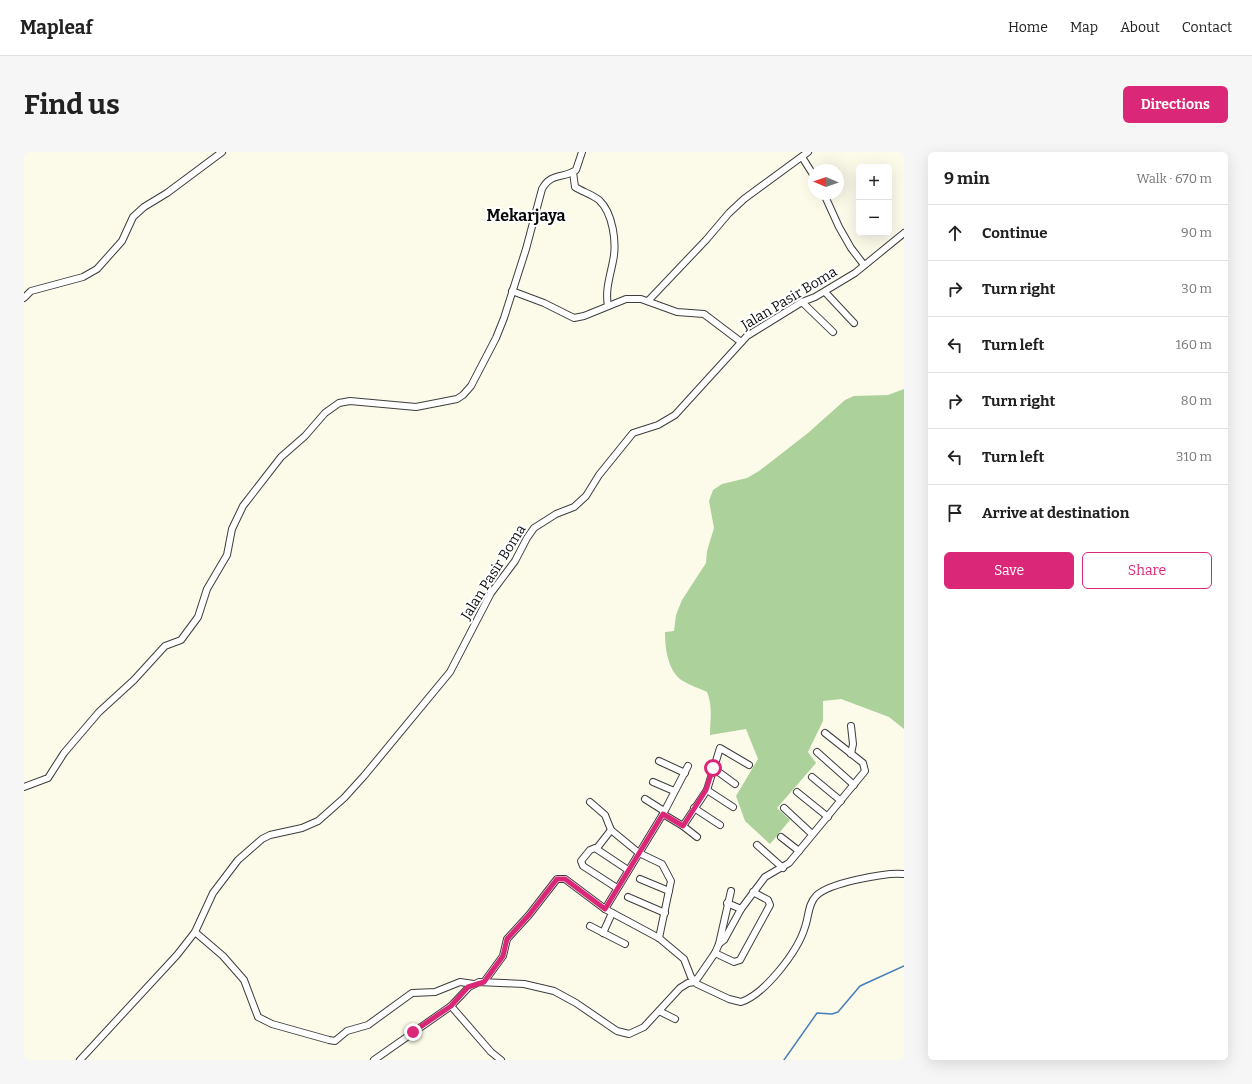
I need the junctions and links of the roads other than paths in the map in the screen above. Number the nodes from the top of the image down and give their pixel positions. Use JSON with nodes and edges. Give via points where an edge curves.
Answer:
{"nodes":[{"id":1,"x":222,"y":152,"type":"edge"},
{"id":2,"x":582,"y":152,"type":"edge"},
{"id":3,"x":808,"y":152,"type":"edge"},
{"id":4,"x":802,"y":157,"type":"junction"},
{"id":5,"x":808,"y":166,"type":"edge"},
{"id":6,"x":573,"y":172,"type":"junction"},
{"id":7,"x":827,"y":200,"type":"edge"},
{"id":8,"x":904,"y":233,"type":"edge"},
{"id":9,"x":864,"y":265,"type":"junction"},
{"id":10,"x":512,"y":291,"type":"junction"},
{"id":11,"x":825,"y":292,"type":"junction"},
{"id":12,"x":24,"y":298,"type":"edge"},
{"id":13,"x":648,"y":301,"type":"junction"},
{"id":14,"x":802,"y":302,"type":"junction"},
{"id":15,"x":608,"y":306,"type":"junction"},
{"id":16,"x":854,"y":323,"type":"dead end"},
{"id":17,"x":833,"y":332,"type":"dead end"},
{"id":18,"x":741,"y":342,"type":"junction"},
{"id":19,"x":851,"y":726,"type":"dead end"},
{"id":20,"x":825,"y":733,"type":"dead end"},
{"id":21,"x":817,"y":752,"type":"dead end"},
{"id":22,"x":851,"y":754,"type":"junction"},
{"id":23,"x":659,"y":761,"type":"dead end"},
{"id":24,"x":749,"y":765,"type":"dead end"},
{"id":25,"x":688,"y":766,"type":"dead end"},
{"id":26,"x":713,"y":768,"type":"junction"},
{"id":27,"x":685,"y":773,"type":"junction"},
{"id":28,"x":812,"y":777,"type":"dead end"},
{"id":29,"x":653,"y":782,"type":"dead end"},
{"id":30,"x":735,"y":784,"type":"dead end"},
{"id":31,"x":854,"y":785,"type":"junction"},
{"id":32,"x":24,"y":787,"type":"edge"},
{"id":33,"x":706,"y":790,"type":"junction"},
{"id":34,"x":674,"y":791,"type":"junction"},
{"id":35,"x":797,"y":792,"type":"dead end"},
{"id":36,"x":645,"y":799,"type":"dead end"},
{"id":37,"x":841,"y":801,"type":"junction"},
{"id":38,"x":590,"y":802,"type":"dead end"},
{"id":39,"x":733,"y":807,"type":"dead end"},
{"id":40,"x":694,"y":808,"type":"junction"},
{"id":41,"x":784,"y":808,"type":"dead end"},
{"id":42,"x":664,"y":812,"type":"junction"},
{"id":43,"x":828,"y":817,"type":"junction"},
{"id":44,"x":720,"y":825,"type":"dead end"},
{"id":45,"x":683,"y":826,"type":"junction"},
{"id":46,"x":611,"y":830,"type":"junction"},
{"id":47,"x":812,"y":834,"type":"junction"},
{"id":48,"x":697,"y":837,"type":"dead end"},
{"id":49,"x":781,"y":837,"type":"dead end"},
{"id":50,"x":757,"y":845,"type":"dead end"},
{"id":51,"x":597,"y":848,"type":"junction"},
{"id":52,"x":799,"y":851,"type":"junction"},
{"id":53,"x":639,"y":853,"type":"junction"},
{"id":54,"x":783,"y":868,"type":"junction"},
{"id":55,"x":628,"y":870,"type":"junction"},
{"id":56,"x":904,"y":874,"type":"edge"},
{"id":57,"x":640,"y":879,"type":"dead end"},
{"id":58,"x":616,"y":888,"type":"junction"},
{"id":59,"x":669,"y":891,"type":"junction"},
{"id":60,"x":731,"y":891,"type":"dead end"},
{"id":61,"x":753,"y":892,"type":"junction"},
{"id":62,"x":628,"y":897,"type":"dead end"},
{"id":63,"x":727,"y":903,"type":"junction"},
{"id":64,"x":605,"y":909,"type":"junction"},
{"id":65,"x":741,"y":909,"type":"junction"},
{"id":66,"x":612,"y":913,"type":"junction"},
{"id":67,"x":665,"y":913,"type":"junction"},
{"id":68,"x":590,"y":926,"type":"dead end"},
{"id":69,"x":195,"y":932,"type":"junction"},
{"id":70,"x":603,"y":933,"type":"junction"},
{"id":71,"x":659,"y":938,"type":"junction"},
{"id":72,"x":625,"y":944,"type":"dead end"},
{"id":73,"x":719,"y":944,"type":"junction"},
{"id":74,"x":715,"y":953,"type":"junction"},
{"id":75,"x":484,"y":982,"type":"junction"},
{"id":76,"x":695,"y":982,"type":"junction"},
{"id":77,"x":474,"y":984,"type":"junction"},
{"id":78,"x":451,"y":1006,"type":"junction"},
{"id":79,"x":659,"y":1012,"type":"junction"},
{"id":80,"x":675,"y":1019,"type":"dead end"},
{"id":81,"x":80,"y":1060,"type":"edge"},
{"id":82,"x":374,"y":1060,"type":"edge"},
{"id":83,"x":500,"y":1060,"type":"edge"}],
"edges":[{"from":1,"to":12,"type":"street","via":[[144,207],[134,217],[122,241],[97,269],[83,277],[31,291]]},
{"from":2,"to":6,"type":"street","via":[[578,166]]},
{"from":3,"to":4,"type":"street"},
{"from":4,"to":5,"type":"street"},
{"from":4,"to":13,"type":"street","via":[[739,204]]},
{"from":6,"to":10,"type":"street","via":[[556,176],[546,182],[542,189]]},
{"from":6,"to":15,"type":"street","via":[[574,188],[600,201],[609,214],[614,252],[606,297]]},
{"from":7,"to":9,"type":"street","via":[[851,248]]},
{"from":8,"to":9,"type":"street","name":"Jalan Pasir Boma"},
{"from":9,"to":11,"type":"street","name":"Jalan Pasir Boma"},
{"from":10,"to":15,"type":"street","via":[[574,318]]},
{"from":10,"to":32,"type":"street","via":[[496,338],[471,386],[460,397],[416,407],[362,402],[339,403],[325,413],[305,436],[281,456],[240,512],[232,529],[227,555],[208,586],[198,617],[181,640],[165,646],[134,680],[99,712],[64,753],[48,778]]},
{"from":11,"to":14,"type":"street","name":"Jalan Pasir Boma"},
{"from":11,"to":16,"type":"street"},
{"from":13,"to":15,"type":"street","via":[[630,298]]},
{"from":13,"to":18,"type":"street","via":[[677,312],[704,314]]},
{"from":14,"to":17,"type":"street"},
{"from":14,"to":18,"type":"street","name":"Jalan Pasir Boma"},
{"from":18,"to":69,"type":"street","name":"Jalan Pasir Boma","via":[[675,415],[658,425],[633,433],[599,475],[586,496],[574,507],[544,521],[530,533],[515,561],[491,593],[450,672],[441,684],[354,787],[318,821],[302,828],[270,835],[238,860],[213,893]]},
{"from":19,"to":22,"type":"street"},
{"from":20,"to":22,"type":"street"},
{"from":21,"to":31,"type":"street"},
{"from":22,"to":31,"type":"street","via":[[864,763],[866,769]]},
{"from":23,"to":27,"type":"street"},
{"from":24,"to":26,"type":"street","via":[[722,748],[718,750]]},
{"from":25,"to":27,"type":"street"},
{"from":26,"to":30,"type":"street"},
{"from":26,"to":33,"type":"street"},
{"from":27,"to":34,"type":"street"},
{"from":28,"to":37,"type":"street"},
{"from":29,"to":34,"type":"street"},
{"from":31,"to":37,"type":"street"},
{"from":33,"to":39,"type":"street"},
{"from":33,"to":40,"type":"street"},
{"from":34,"to":42,"type":"street"},
{"from":35,"to":43,"type":"street"},
{"from":36,"to":42,"type":"street"},
{"from":37,"to":43,"type":"street"},
{"from":38,"to":46,"type":"street","via":[[604,816]]},
{"from":40,"to":44,"type":"street"},
{"from":40,"to":45,"type":"street"},
{"from":41,"to":47,"type":"street"},
{"from":42,"to":45,"type":"street"},
{"from":42,"to":53,"type":"street"},
{"from":43,"to":47,"type":"street"},
{"from":45,"to":48,"type":"street"},
{"from":46,"to":51,"type":"street"},
{"from":46,"to":53,"type":"street"},
{"from":47,"to":52,"type":"street"},
{"from":49,"to":52,"type":"street"},
{"from":50,"to":54,"type":"street"},
{"from":51,"to":55,"type":"street"},
{"from":51,"to":58,"type":"street","via":[[590,850],[581,861],[582,864]]},
{"from":52,"to":54,"type":"street"},
{"from":53,"to":55,"type":"street"},
{"from":53,"to":59,"type":"street","via":[[662,864],[670,878]]},
{"from":54,"to":61,"type":"street","via":[[765,877]]},
{"from":55,"to":58,"type":"street"},
{"from":56,"to":76,"type":"street","via":[[887,873],[820,892],[810,906],[803,932],[792,954],[770,980],[745,1000],[741,1002],[729,999]]},
{"from":57,"to":59,"type":"street"},
{"from":58,"to":64,"type":"street"},
{"from":59,"to":67,"type":"street"},
{"from":60,"to":63,"type":"street"},
{"from":61,"to":65,"type":"street"},
{"from":61,"to":74,"type":"street","via":[[768,900],[770,905],[740,960],[734,962]]},
{"from":62,"to":67,"type":"street"},
{"from":63,"to":65,"type":"street"},
{"from":63,"to":73,"type":"street"},
{"from":64,"to":66,"type":"street"},
{"from":64,"to":75,"type":"street","via":[[565,879],[557,879],[507,939],[503,956]]},
{"from":65,"to":73,"type":"street","via":[[724,940]]},
{"from":66,"to":70,"type":"street"},
{"from":66,"to":71,"type":"street"},
{"from":67,"to":71,"type":"street"},
{"from":68,"to":70,"type":"street"},
{"from":69,"to":77,"type":"street","via":[[223,956],[244,980],[258,1017],[272,1024],[329,1040],[335,1040],[347,1031],[368,1025],[412,993],[435,992],[460,982]]},
{"from":69,"to":81,"type":"street","name":"Jalan Pasir Boma"},
{"from":70,"to":72,"type":"street"},
{"from":71,"to":76,"type":"street","via":[[684,959]]},
{"from":73,"to":74,"type":"street"},
{"from":74,"to":76,"type":"street"},
{"from":75,"to":77,"type":"street"},
{"from":75,"to":79,"type":"street","via":[[524,984],[559,992],[624,1034],[633,1033],[644,1027]]},
{"from":76,"to":79,"type":"street","via":[[680,988]]},
{"from":77,"to":78,"type":"street"},
{"from":78,"to":82,"type":"street"},
{"from":78,"to":83,"type":"street"},
{"from":79,"to":80,"type":"street"}]}
